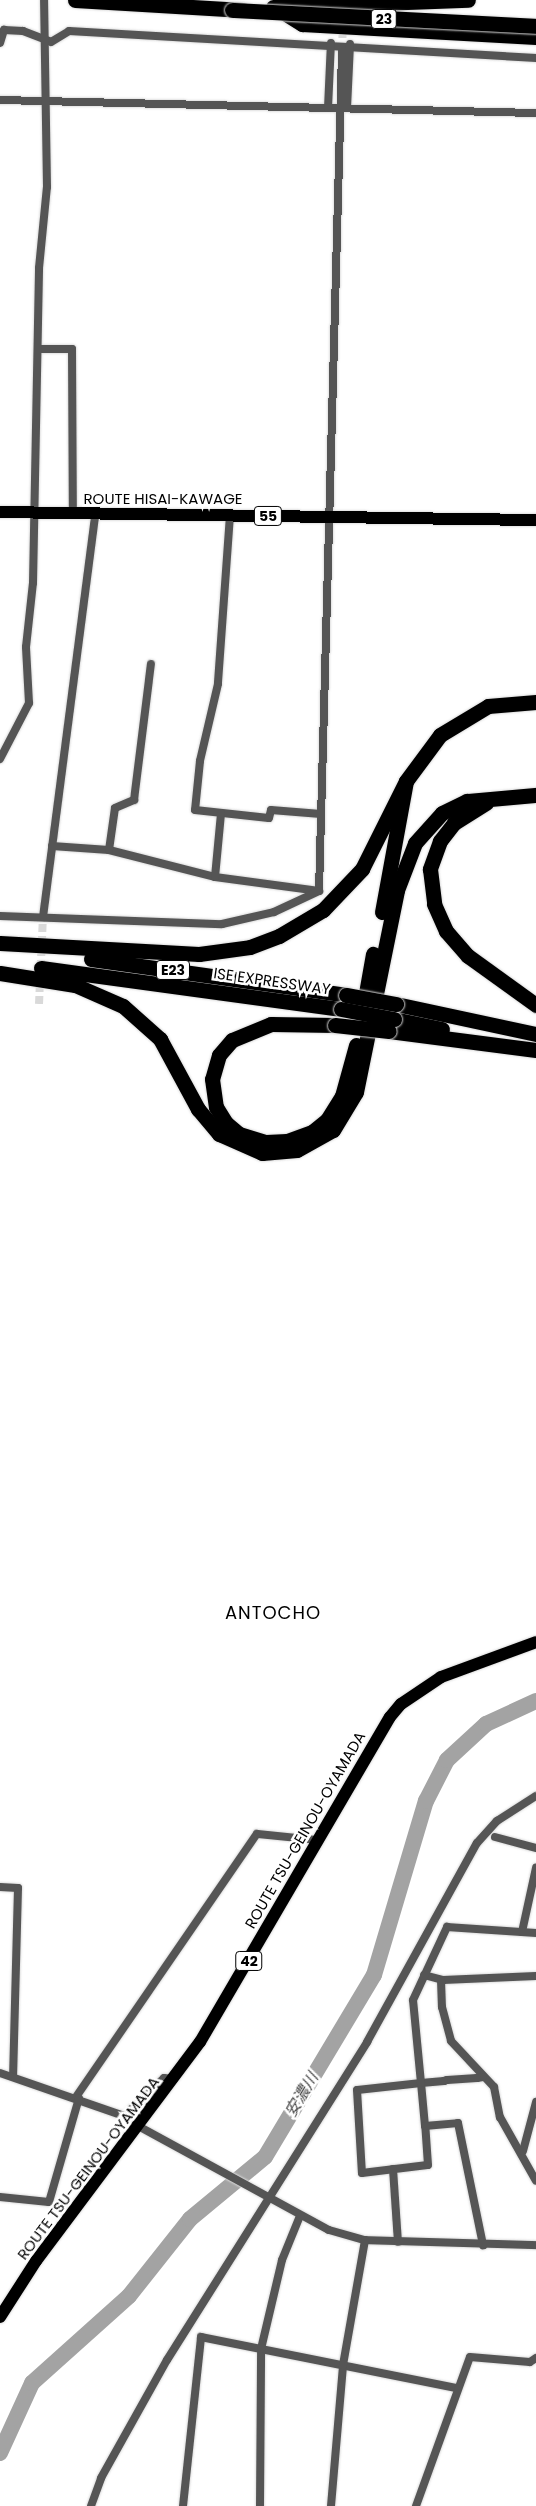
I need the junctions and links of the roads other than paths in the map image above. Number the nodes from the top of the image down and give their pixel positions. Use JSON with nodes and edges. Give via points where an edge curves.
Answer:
{"nodes":[{"id":1,"x":44,"y":0,"type":"edge"},
{"id":2,"x":75,"y":0,"type":"edge"},
{"id":3,"x":468,"y":0,"type":"edge"},
{"id":4,"x":232,"y":10,"type":"junction"},
{"id":5,"x":536,"y":26,"type":"edge"},
{"id":6,"x":536,"y":37,"type":"edge"},
{"id":7,"x":43,"y":41,"type":"junction"},
{"id":8,"x":0,"y":43,"type":"edge"},
{"id":9,"x":331,"y":43,"type":"junction"},
{"id":10,"x":350,"y":44,"type":"junction"},
{"id":11,"x":342,"y":50,"type":"tunnel mouth"},
{"id":12,"x":536,"y":58,"type":"edge"},
{"id":13,"x":0,"y":100,"type":"edge"},
{"id":14,"x":43,"y":101,"type":"junction"},
{"id":15,"x":328,"y":108,"type":"junction"},
{"id":16,"x":344,"y":108,"type":"junction"},
{"id":17,"x":536,"y":113,"type":"edge"},
{"id":18,"x":39,"y":349,"type":"junction"},
{"id":19,"x":0,"y":512,"type":"edge"},
{"id":20,"x":36,"y":514,"type":"junction"},
{"id":21,"x":73,"y":514,"type":"junction"},
{"id":22,"x":95,"y":515,"type":"junction"},
{"id":23,"x":230,"y":515,"type":"junction"},
{"id":24,"x":329,"y":516,"type":"junction"},
{"id":25,"x":536,"y":520,"type":"edge"},
{"id":26,"x":151,"y":664,"type":"dead end"},
{"id":27,"x":536,"y":702,"type":"edge"},
{"id":28,"x":0,"y":759,"type":"edge"},
{"id":29,"x":406,"y":781,"type":"junction"},
{"id":30,"x":501,"y":795,"type":"junction"},
{"id":31,"x":536,"y":795,"type":"edge"},
{"id":32,"x":221,"y":813,"type":"junction"},
{"id":33,"x":321,"y":814,"type":"junction"},
{"id":34,"x":52,"y":846,"type":"junction"},
{"id":35,"x":109,"y":850,"type":"junction"},
{"id":36,"x":215,"y":877,"type":"junction"},
{"id":37,"x":319,"y":891,"type":"junction"},
{"id":38,"x":0,"y":916,"type":"edge"},
{"id":39,"x":43,"y":918,"type":"junction"},
{"id":40,"x":0,"y":943,"type":"edge"},
{"id":41,"x":0,"y":950,"type":"edge"},
{"id":42,"x":0,"y":965,"type":"edge"},
{"id":43,"x":0,"y":973,"type":"edge"},
{"id":44,"x":343,"y":1002,"type":"junction"},
{"id":45,"x":536,"y":1005,"type":"edge"},
{"id":46,"x":393,"y":1018,"type":"junction"},
{"id":47,"x":536,"y":1034,"type":"edge"},
{"id":48,"x":536,"y":1050,"type":"edge"},
{"id":49,"x":536,"y":1642,"type":"edge"},
{"id":50,"x":536,"y":1648,"type":"edge"},
{"id":51,"x":520,"y":1649,"type":"junction"},
{"id":52,"x":536,"y":1796,"type":"edge"},
{"id":53,"x":495,"y":1837,"type":"dead end"},
{"id":54,"x":317,"y":1840,"type":"junction"},
{"id":55,"x":536,"y":1848,"type":"edge"},
{"id":56,"x":536,"y":1868,"type":"edge"},
{"id":57,"x":0,"y":1887,"type":"edge"},
{"id":58,"x":522,"y":1932,"type":"junction"},
{"id":59,"x":536,"y":1933,"type":"edge"},
{"id":60,"x":424,"y":1975,"type":"junction"},
{"id":61,"x":536,"y":1976,"type":"edge"},
{"id":62,"x":441,"y":1980,"type":"junction"},
{"id":63,"x":0,"y":2073,"type":"edge"},
{"id":64,"x":14,"y":2076,"type":"junction"},
{"id":65,"x":484,"y":2076,"type":"junction"},
{"id":66,"x":176,"y":2080,"type":"junction"},
{"id":67,"x":421,"y":2083,"type":"junction"},
{"id":68,"x":78,"y":2098,"type":"junction"},
{"id":69,"x":536,"y":2102,"type":"edge"},
{"id":70,"x":425,"y":2126,"type":"junction"},
{"id":71,"x":143,"y":2129,"type":"junction"},
{"id":72,"x":523,"y":2151,"type":"junction"},
{"id":73,"x":392,"y":2169,"type":"junction"},
{"id":74,"x":536,"y":2181,"type":"edge"},
{"id":75,"x":269,"y":2195,"type":"junction"},
{"id":76,"x":0,"y":2197,"type":"edge"},
{"id":77,"x":300,"y":2216,"type":"junction"},
{"id":78,"x":365,"y":2240,"type":"junction"},
{"id":79,"x":398,"y":2242,"type":"junction"},
{"id":80,"x":484,"y":2245,"type":"junction"},
{"id":81,"x":536,"y":2245,"type":"edge"},
{"id":82,"x":0,"y":2317,"type":"edge"},
{"id":83,"x":261,"y":2349,"type":"junction"},
{"id":84,"x":536,"y":2358,"type":"edge"},
{"id":85,"x":343,"y":2365,"type":"junction"},
{"id":86,"x":456,"y":2388,"type":"junction"},
{"id":87,"x":91,"y":2506,"type":"edge"},
{"id":88,"x":183,"y":2506,"type":"edge"},
{"id":89,"x":260,"y":2506,"type":"edge"},
{"id":90,"x":331,"y":2506,"type":"edge"},
{"id":91,"x":416,"y":2506,"type":"edge"}],
"edges":[{"from":1,"to":7,"type":"street"},
{"from":2,"to":4,"type":"highway","number":"23"},
{"from":3,"to":4,"type":"highway"},
{"from":4,"to":5,"type":"highway","number":"23","bridge":true},
{"from":4,"to":6,"type":"highway","via":[[281,11],[302,24]]},
{"from":7,"to":8,"type":"street","via":[[8,30],[3,32]]},
{"from":7,"to":9,"type":"street","via":[[52,42],[68,31]]},
{"from":7,"to":14,"type":"street"},
{"from":9,"to":10,"type":"street"},
{"from":9,"to":15,"type":"street"},
{"from":10,"to":12,"type":"street"},
{"from":10,"to":16,"type":"street"},
{"from":11,"to":16,"type":"street"},
{"from":13,"to":14,"type":"street"},
{"from":14,"to":15,"type":"street"},
{"from":14,"to":18,"type":"street","via":[[46,195],[40,268]]},
{"from":15,"to":16,"type":"street"},
{"from":16,"to":17,"type":"street"},
{"from":16,"to":24,"type":"street"},
{"from":18,"to":20,"type":"street"},
{"from":18,"to":21,"type":"street","via":[[72,349]]},
{"from":19,"to":20,"type":"main road","name":"ROUTE HISAI-KAWAGE","number":"55"},
{"from":20,"to":21,"type":"main road","name":"ROUTE HISAI-KAWAGE","number":"55"},
{"from":20,"to":28,"type":"street","via":[[26,647],[29,703]]},
{"from":21,"to":22,"type":"main road","name":"ROUTE HISAI-KAWAGE","number":"55"},
{"from":22,"to":23,"type":"main road","name":"ROUTE HISAI-KAWAGE","number":"55"},
{"from":22,"to":34,"type":"street"},
{"from":23,"to":24,"type":"main road","name":"ROUTE HISAI-KAWAGE","number":"55"},
{"from":23,"to":32,"type":"street","via":[[218,684],[200,761],[195,810]]},
{"from":24,"to":25,"type":"main road","name":"ROUTE HISAI-KAWAGE","number":"55"},
{"from":24,"to":33,"type":"street"},
{"from":26,"to":35,"type":"street","via":[[134,800],[114,808]]},
{"from":27,"to":29,"type":"highway","via":[[501,702],[463,717],[428,747]]},
{"from":29,"to":40,"type":"highway","via":[[376,846],[346,888],[309,920],[268,941],[235,950],[172,954]]},
{"from":29,"to":46,"type":"highway","bridge":true,"via":[[359,1035],[342,1096],[320,1127],[287,1141],[257,1140],[226,1123],[216,1107],[212,1079],[219,1055],[232,1040],[271,1024],[335,1025]]},
{"from":30,"to":31,"type":"highway"},
{"from":30,"to":43,"type":"highway","via":[[468,801],[442,814],[410,852],[396,890],[356,1092],[333,1130],[297,1150],[262,1153],[219,1134],[198,1109],[160,1038],[124,1006],[75,985]]},
{"from":30,"to":45,"type":"highway","via":[[463,816],[444,834],[430,868],[431,893],[438,915],[457,944],[481,968]]},
{"from":32,"to":33,"type":"street","via":[[269,818],[270,810]]},
{"from":32,"to":36,"type":"street"},
{"from":33,"to":37,"type":"street"},
{"from":34,"to":35,"type":"street"},
{"from":34,"to":39,"type":"street"},
{"from":35,"to":36,"type":"street"},
{"from":36,"to":37,"type":"street"},
{"from":37,"to":39,"type":"street","via":[[274,912],[222,924]]},
{"from":38,"to":39,"type":"street"},
{"from":41,"to":44,"type":"highway","name":"ISE EXPRESSWAY","number":"E23"},
{"from":42,"to":44,"type":"highway","name":"ISE EXPRESSWAY","number":"E23"},
{"from":44,"to":46,"type":"highway","name":"ISE EXPRESSWAY","number":"E23","bridge":true},
{"from":46,"to":47,"type":"highway","name":"ISE EXPRESSWAY","number":"E23"},
{"from":46,"to":48,"type":"highway"},
{"from":49,"to":51,"type":"main road","name":"ROUTE TSU-GEINOU-OYAMADA","number":"42"},
{"from":50,"to":51,"type":"street"},
{"from":51,"to":54,"type":"main road","name":"ROUTE TSU-GEINOU-OYAMADA","number":"42","via":[[453,1670],[401,1704],[380,1730]]},
{"from":52,"to":75,"type":"street","via":[[497,1822],[477,1843],[366,2042]]},
{"from":53,"to":55,"type":"street"},
{"from":54,"to":66,"type":"main road","name":"ROUTE TSU-GEINOU-OYAMADA","number":"42"},
{"from":54,"to":68,"type":"street","via":[[256,1834]]},
{"from":56,"to":58,"type":"street"},
{"from":57,"to":64,"type":"street","via":[[18,1888]]},
{"from":58,"to":59,"type":"street"},
{"from":58,"to":60,"type":"street","via":[[447,1927]]},
{"from":60,"to":62,"type":"street"},
{"from":60,"to":67,"type":"street","via":[[412,2000]]},
{"from":61,"to":62,"type":"street"},
{"from":62,"to":65,"type":"street","via":[[442,2007],[451,2041]]},
{"from":63,"to":64,"type":"street"},
{"from":64,"to":68,"type":"street"},
{"from":65,"to":67,"type":"street"},
{"from":65,"to":72,"type":"street","via":[[497,2093],[500,2117]]},
{"from":66,"to":68,"type":"street","via":[[164,2078],[124,2116]]},
{"from":66,"to":71,"type":"main road","name":"ROUTE TSU-GEINOU-OYAMADA","number":"42"},
{"from":67,"to":70,"type":"street"},
{"from":67,"to":73,"type":"street","via":[[357,2090],[362,2173]]},
{"from":68,"to":76,"type":"street","via":[[49,2202]]},
{"from":69,"to":72,"type":"street"},
{"from":70,"to":73,"type":"street","via":[[428,2165]]},
{"from":70,"to":80,"type":"street","via":[[458,2123]]},
{"from":71,"to":75,"type":"street"},
{"from":71,"to":82,"type":"main road","name":"ROUTE TSU-GEINOU-OYAMADA","number":"42","via":[[36,2260]]},
{"from":72,"to":74,"type":"street"},
{"from":73,"to":79,"type":"street"},
{"from":75,"to":77,"type":"street"},
{"from":75,"to":87,"type":"street","via":[[167,2360],[101,2478]]},
{"from":77,"to":78,"type":"street"},
{"from":77,"to":83,"type":"street","via":[[282,2260]]},
{"from":78,"to":79,"type":"street"},
{"from":78,"to":85,"type":"street"},
{"from":79,"to":80,"type":"street"},
{"from":80,"to":81,"type":"street"},
{"from":83,"to":85,"type":"street"},
{"from":83,"to":88,"type":"street","via":[[199,2338]]},
{"from":83,"to":89,"type":"street"},
{"from":84,"to":86,"type":"street","via":[[530,2362],[475,2354]]},
{"from":85,"to":86,"type":"street"},
{"from":85,"to":90,"type":"street"},
{"from":86,"to":91,"type":"street"}]}
